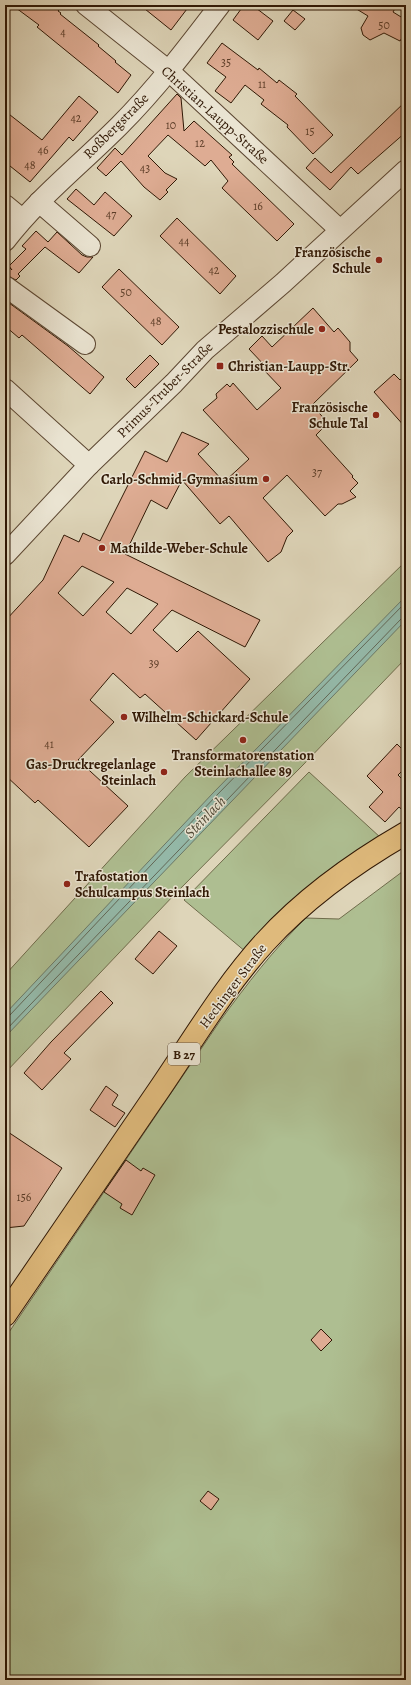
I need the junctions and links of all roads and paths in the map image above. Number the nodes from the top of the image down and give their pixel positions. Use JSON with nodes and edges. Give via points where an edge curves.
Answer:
{"nodes":[{"id":1,"x":86,"y":5,"type":"edge"},
{"id":2,"x":220,"y":5,"type":"edge"},
{"id":3,"x":169,"y":71,"type":"junction"},
{"id":4,"x":406,"y":170,"type":"edge"},
{"id":5,"x":39,"y":202,"type":"junction"},
{"id":6,"x":5,"y":205,"type":"edge"},
{"id":7,"x":22,"y":219,"type":"junction"},
{"id":8,"x":340,"y":230,"type":"junction"},
{"id":9,"x":5,"y":241,"type":"edge"},
{"id":10,"x":90,"y":246,"type":"dead end"},
{"id":11,"x":5,"y":286,"type":"edge"},
{"id":12,"x":85,"y":344,"type":"dead end"},
{"id":13,"x":5,"y":389,"type":"edge"},
{"id":14,"x":89,"y":465,"type":"junction"},
{"id":15,"x":5,"y":555,"type":"edge"},
{"id":16,"x":406,"y":833,"type":"edge"},
{"id":17,"x":5,"y":1316,"type":"edge"}],
"edges":[{"from":1,"to":3,"type":"street","name":"Christian-Laupp-Straße"},
{"from":2,"to":3,"type":"street","name":"Roßbergstraße"},
{"from":3,"to":5,"type":"street","name":"Roßbergstraße","via":[[119,126]]},
{"from":3,"to":8,"type":"street","name":"Christian-Laupp-Straße"},
{"from":4,"to":8,"type":"street","name":"Primus-Truber-Straße"},
{"from":5,"to":7,"type":"street","name":"Roßbergstraße"},
{"from":5,"to":10,"type":"street"},
{"from":6,"to":7,"type":"street"},
{"from":7,"to":9,"type":"street","name":"Roßbergstraße"},
{"from":8,"to":14,"type":"street","name":"Primus-Truber-Straße","via":[[205,350]]},
{"from":11,"to":12,"type":"street"},
{"from":13,"to":14,"type":"street"},
{"from":14,"to":15,"type":"street","name":"Primus-Truber-Straße"},
{"from":16,"to":17,"type":"main road","name":"Hechinger Straße","number":"B 27","via":[[358,862],[308,900],[251,958]]}]}
